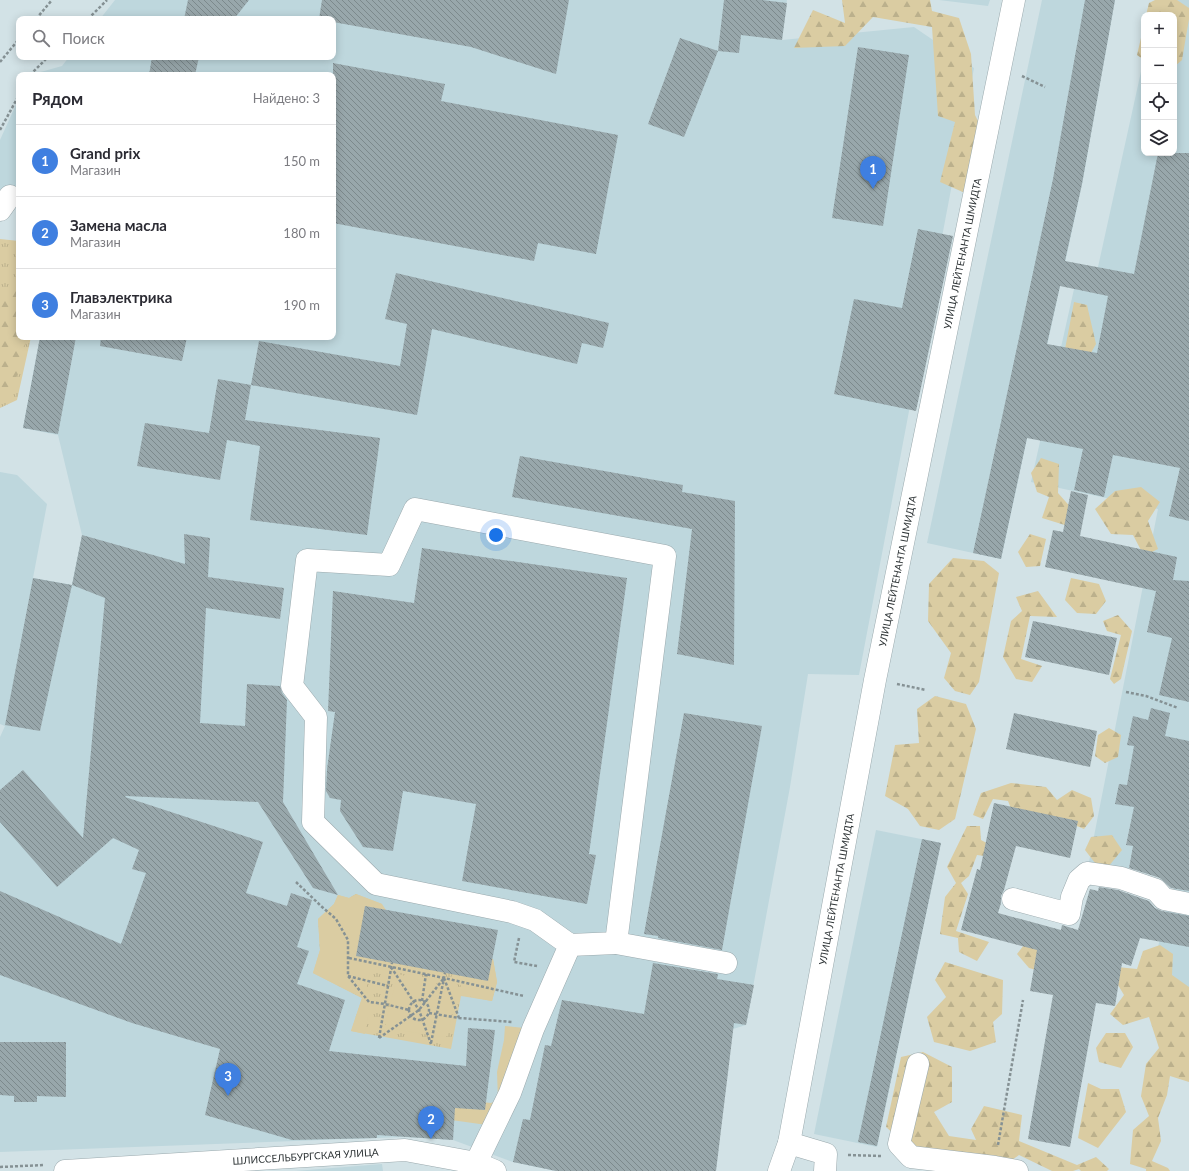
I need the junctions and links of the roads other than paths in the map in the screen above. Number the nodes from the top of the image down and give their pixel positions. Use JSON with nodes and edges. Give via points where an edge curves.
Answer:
{"nodes":[{"id":1,"x":1014,"y":0,"type":"edge"},
{"id":2,"x":1013,"y":899,"type":"dead end"},
{"id":3,"x":1189,"y":904,"type":"edge"},
{"id":4,"x":616,"y":944,"type":"junction"},
{"id":5,"x":570,"y":945,"type":"junction"},
{"id":6,"x":726,"y":963,"type":"dead end"},
{"id":7,"x":918,"y":1064,"type":"dead end"},
{"id":8,"x":789,"y":1143,"type":"junction"},
{"id":9,"x":825,"y":1162,"type":"edge"},
{"id":10,"x":486,"y":1167,"type":"edge"},
{"id":11,"x":55,"y":1168,"type":"edge"},
{"id":12,"x":994,"y":1169,"type":"edge"},
{"id":13,"x":779,"y":1171,"type":"edge"},
{"id":14,"x":1017,"y":1171,"type":"edge"}],
"edges":[{"from":1,"to":8,"type":"street","name":"УЛИЦА ЛЕЙТЕНАНТА ШМИДТА","via":[[875,680]]},
{"from":2,"to":3,"type":"street","via":[[1069,914],[1079,880],[1087,873],[1121,878],[1156,890],[1164,899]]},
{"from":4,"to":5,"type":"street"},
{"from":4,"to":5,"type":"street","via":[[665,556],[415,509],[388,565],[307,560],[292,686],[316,716],[313,822],[376,884],[512,912],[535,920]]},
{"from":4,"to":6,"type":"street"},
{"from":5,"to":10,"type":"street","via":[[533,1029]]},
{"from":7,"to":12,"type":"street","via":[[899,1144],[911,1157]]},
{"from":8,"to":9,"type":"street"},
{"from":8,"to":13,"type":"street"},
{"from":10,"to":11,"type":"street","name":"ШЛИССЕЛЬБУРГСКАЯ УЛИЦА","via":[[405,1150]]},
{"from":12,"to":14,"type":"street"}]}
